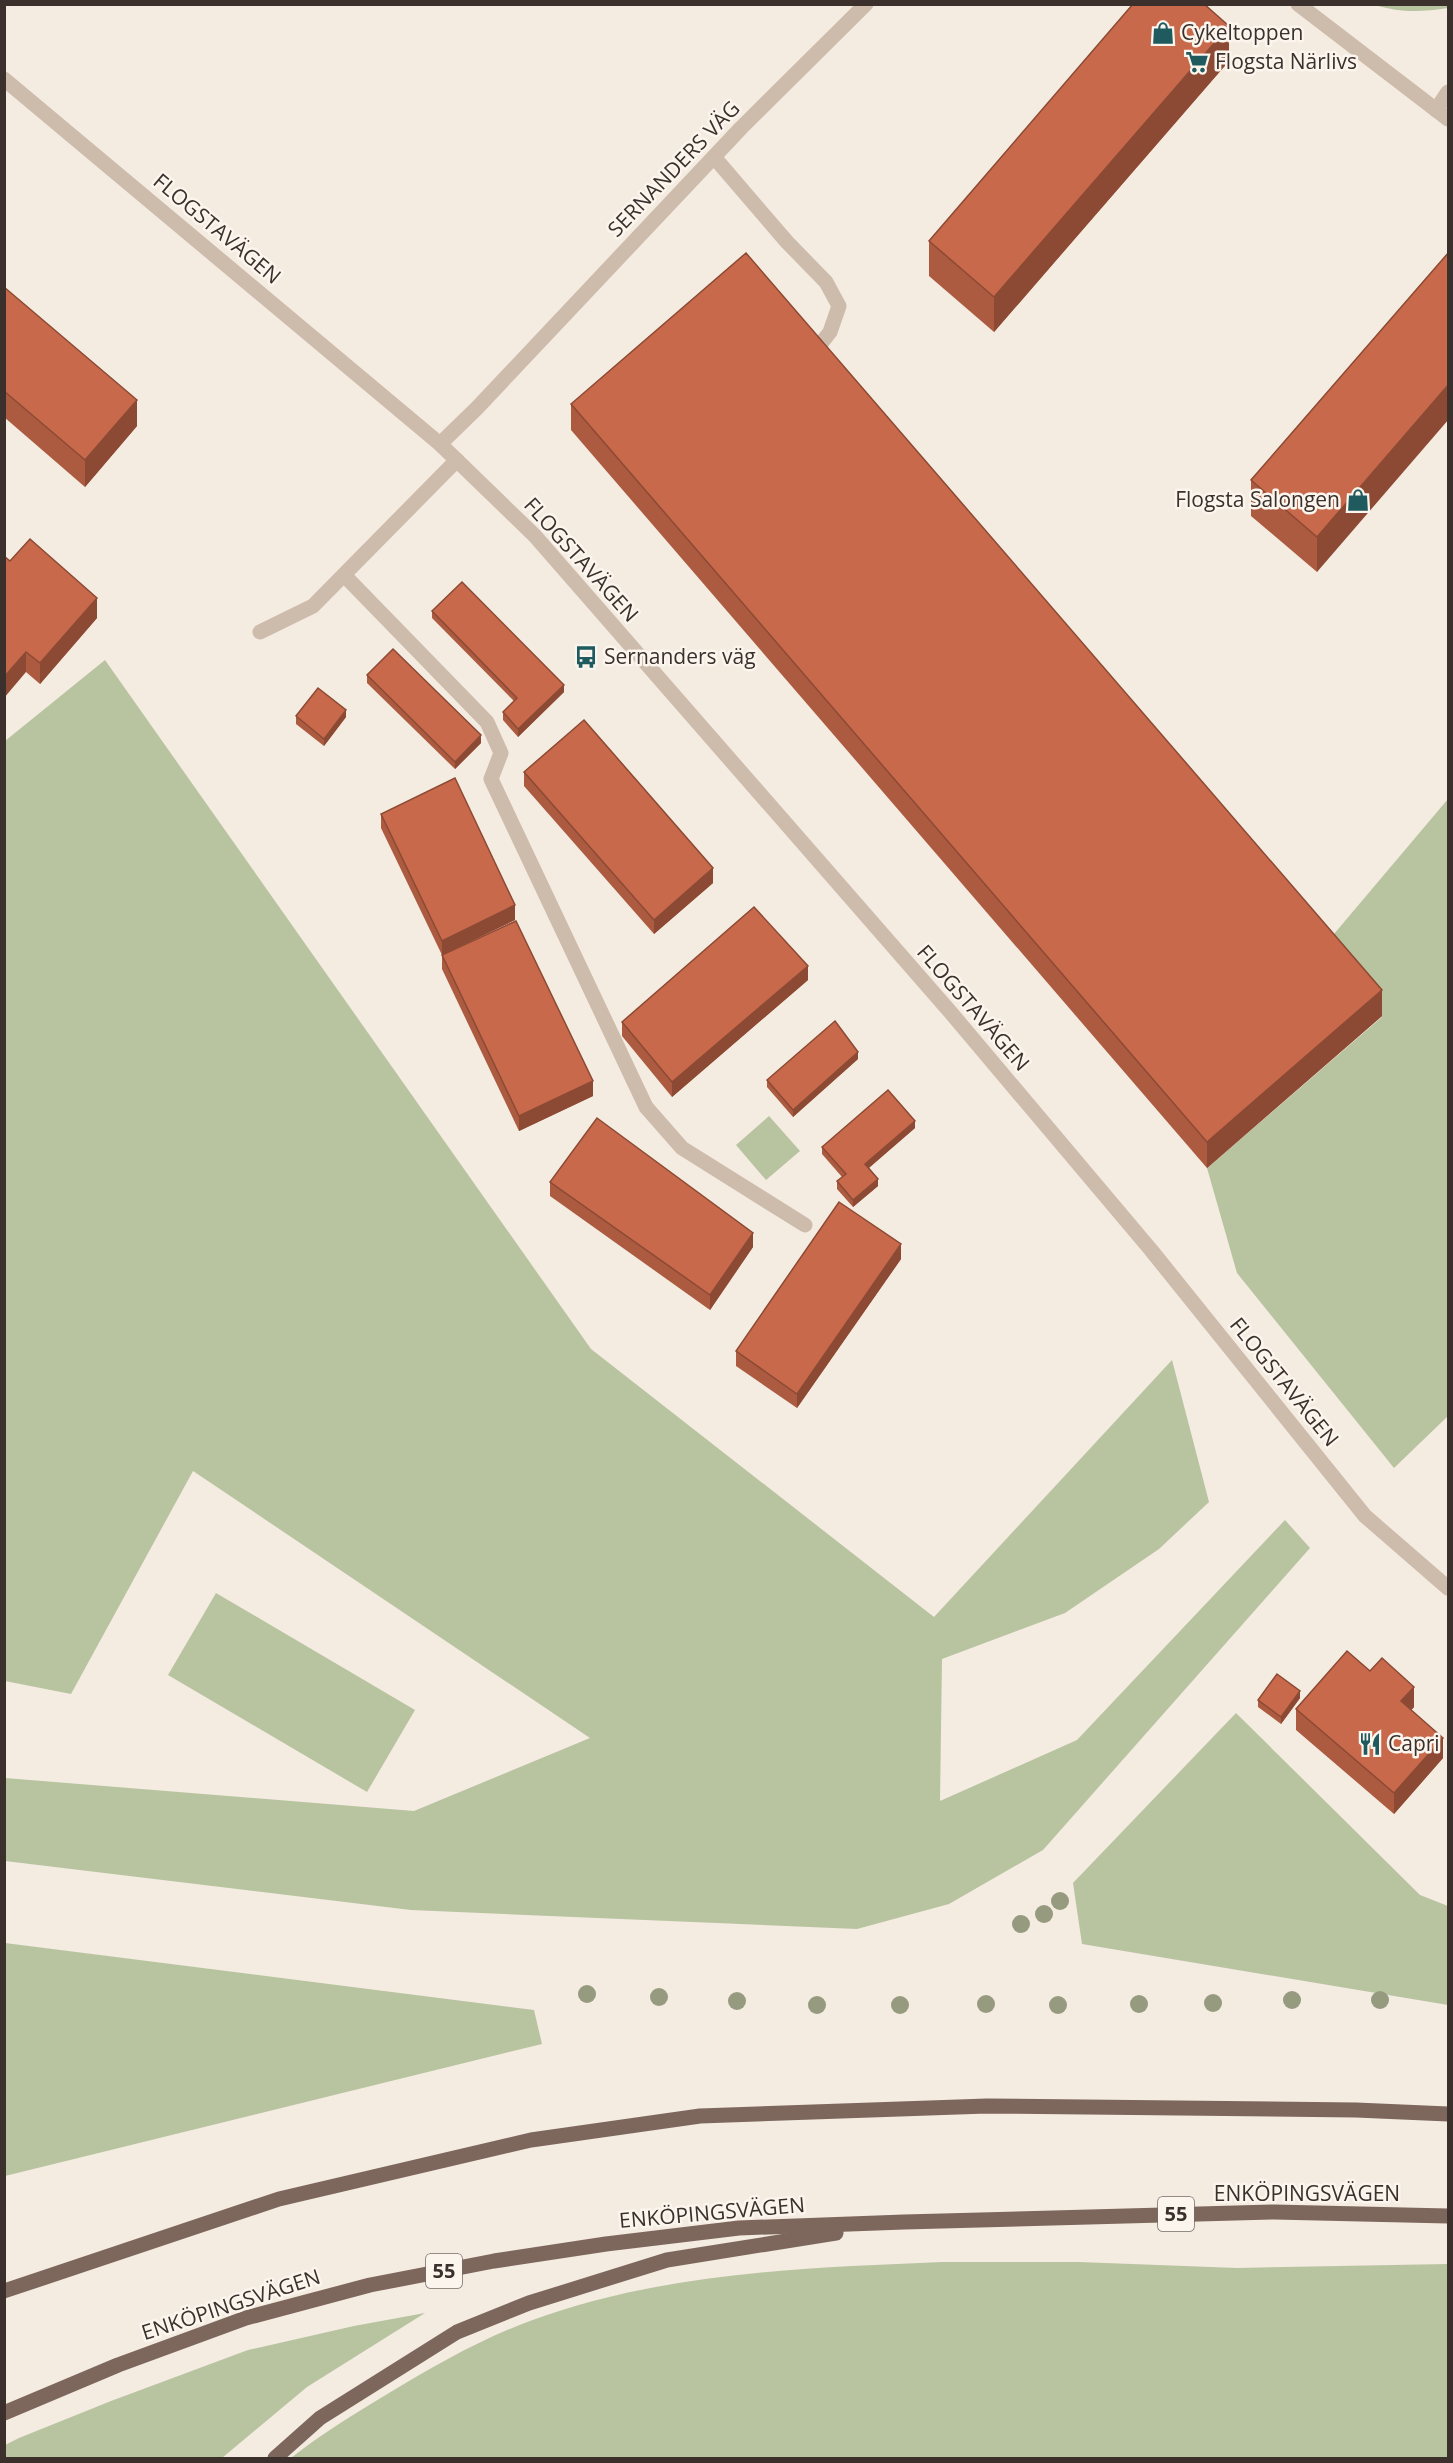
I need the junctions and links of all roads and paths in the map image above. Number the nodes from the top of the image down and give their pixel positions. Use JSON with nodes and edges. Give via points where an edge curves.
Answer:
{"nodes":[{"id":1,"x":866,"y":4,"type":"edge"},
{"id":2,"x":1298,"y":4,"type":"edge"},
{"id":3,"x":4,"y":79,"type":"edge"},
{"id":4,"x":1449,"y":92,"type":"edge"},
{"id":5,"x":1436,"y":110,"type":"junction"},
{"id":6,"x":1449,"y":119,"type":"edge"},
{"id":7,"x":714,"y":157,"type":"junction"},
{"id":8,"x":812,"y":355,"type":"edge"},
{"id":9,"x":440,"y":444,"type":"junction"},
{"id":10,"x":457,"y":460,"type":"junction"},
{"id":11,"x":344,"y":575,"type":"junction"},
{"id":12,"x":260,"y":632,"type":"dead end"},
{"id":13,"x":805,"y":1225,"type":"dead end"},
{"id":14,"x":1449,"y":1588,"type":"edge"},
{"id":15,"x":1449,"y":2114,"type":"edge"},
{"id":16,"x":1449,"y":2216,"type":"edge"},
{"id":17,"x":904,"y":2222,"type":"junction"},
{"id":18,"x":4,"y":2291,"type":"edge"},
{"id":19,"x":4,"y":2413,"type":"edge"},
{"id":20,"x":275,"y":2458,"type":"edge"}],
"edges":[{"from":1,"to":7,"type":"street","name":"SERNANDERS VÄG"},
{"from":2,"to":5,"type":"street"},
{"from":3,"to":9,"type":"street","name":"FLOGSTAVÄGEN"},
{"from":4,"to":5,"type":"street"},
{"from":5,"to":6,"type":"street"},
{"from":7,"to":8,"type":"street","via":[[826,282],[839,306],[830,332]]},
{"from":7,"to":9,"type":"street","name":"SERNANDERS VÄG"},
{"from":9,"to":10,"type":"street","name":"FLOGSTAVÄGEN"},
{"from":10,"to":11,"type":"street"},
{"from":10,"to":14,"type":"street","name":"FLOGSTAVÄGEN","via":[[535,536],[952,1014],[1151,1250],[1365,1516]]},
{"from":11,"to":12,"type":"street","via":[[313,606]]},
{"from":11,"to":13,"type":"street","via":[[487,722],[501,753],[491,779],[646,1107],[682,1148]]},
{"from":15,"to":18,"type":"main road","via":[[987,2106],[700,2116],[531,2140],[279,2199]]},
{"from":16,"to":17,"type":"main road","name":"ENKÖPINGSVÄGEN","number":"55","via":[[1274,2212]]},
{"from":17,"to":19,"type":"main road","name":"ENKÖPINGSVÄGEN","number":"55","via":[[717,2231],[505,2259],[370,2285],[246,2318],[118,2365]]},
{"from":17,"to":20,"type":"main road","via":[[667,2260],[457,2331],[320,2418]]}]}
